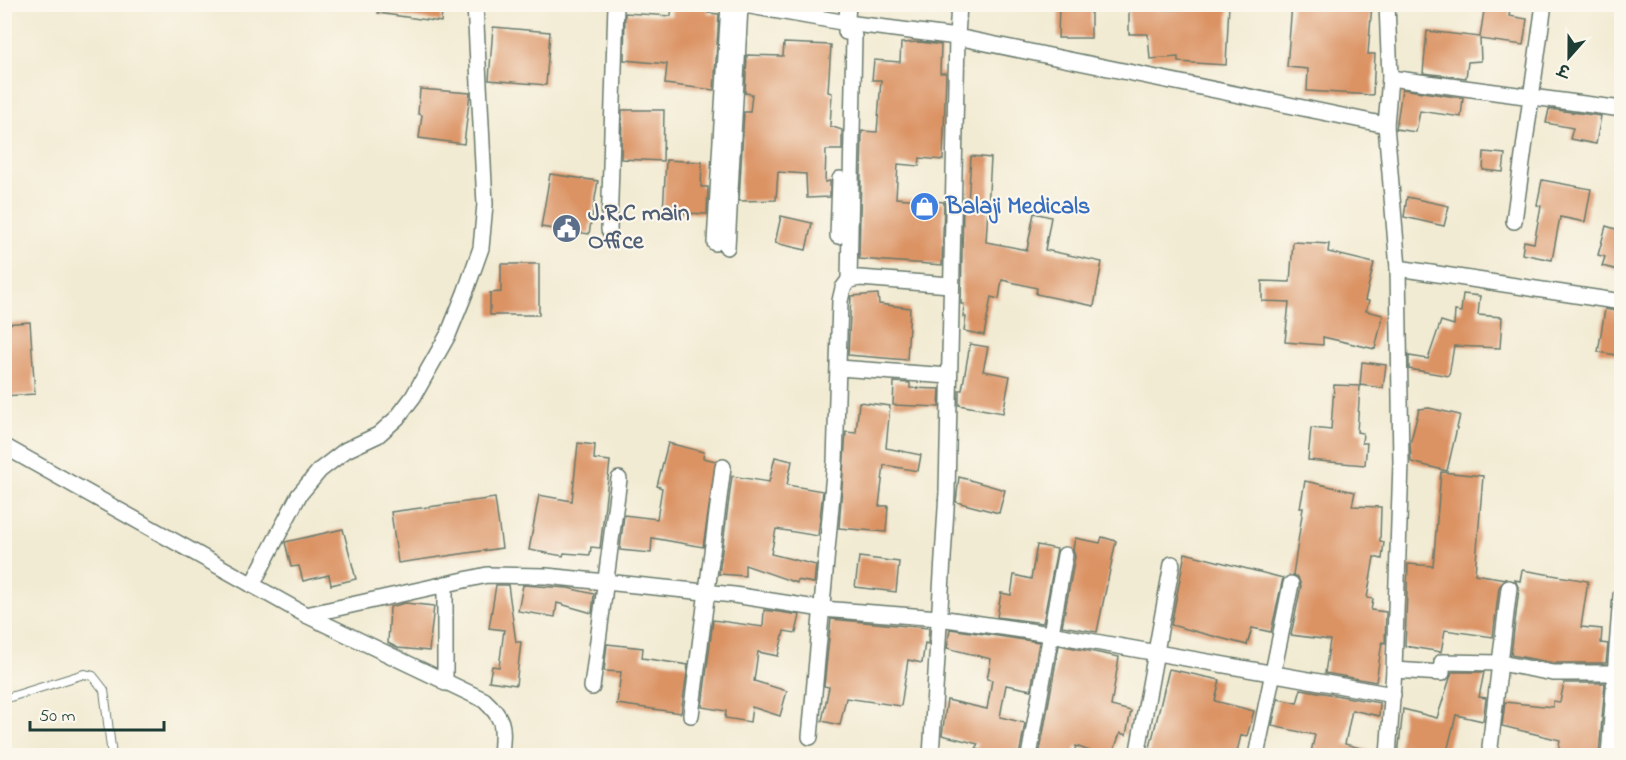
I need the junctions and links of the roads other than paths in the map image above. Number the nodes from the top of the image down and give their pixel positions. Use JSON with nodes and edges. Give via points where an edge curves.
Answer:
{"nodes":[{"id":1,"x":475,"y":4,"type":"edge"},
{"id":2,"x":610,"y":4,"type":"edge"},
{"id":3,"x":616,"y":4,"type":"edge"},
{"id":4,"x":848,"y":4,"type":"edge"},
{"id":5,"x":959,"y":4,"type":"edge"},
{"id":6,"x":1387,"y":4,"type":"edge"},
{"id":7,"x":1544,"y":4,"type":"edge"},
{"id":8,"x":736,"y":5,"type":"edge"},
{"id":9,"x":851,"y":29,"type":"junction"},
{"id":10,"x":957,"y":37,"type":"junction"},
{"id":11,"x":1390,"y":78,"type":"junction"},
{"id":12,"x":1530,"y":96,"type":"junction"},
{"id":13,"x":1622,"y":109,"type":"edge"},
{"id":14,"x":1386,"y":125,"type":"junction"},
{"id":15,"x":1514,"y":221,"type":"dead end"},
{"id":16,"x":838,"y":236,"type":"dead end"},
{"id":17,"x":721,"y":245,"type":"dead end"},
{"id":18,"x":1398,"y":268,"type":"junction"},
{"id":19,"x":849,"y":280,"type":"junction"},
{"id":20,"x":950,"y":285,"type":"junction"},
{"id":21,"x":1622,"y":302,"type":"edge"},
{"id":22,"x":839,"y":368,"type":"junction"},
{"id":23,"x":949,"y":376,"type":"junction"},
{"id":24,"x":4,"y":446,"type":"edge"},
{"id":25,"x":723,"y":466,"type":"dead end"},
{"id":26,"x":620,"y":479,"type":"dead end"},
{"id":27,"x":1065,"y":555,"type":"dead end"},
{"id":28,"x":1172,"y":564,"type":"dead end"},
{"id":29,"x":606,"y":582,"type":"junction"},
{"id":30,"x":445,"y":584,"type":"junction"},
{"id":31,"x":1291,"y":584,"type":"dead end"},
{"id":32,"x":252,"y":585,"type":"junction"},
{"id":33,"x":1509,"y":588,"type":"dead end"},
{"id":34,"x":708,"y":593,"type":"junction"},
{"id":35,"x":1621,"y":595,"type":"edge"},
{"id":36,"x":822,"y":609,"type":"junction"},
{"id":37,"x":306,"y":615,"type":"junction"},
{"id":38,"x":939,"y":618,"type":"junction"},
{"id":39,"x":1050,"y":634,"type":"junction"},
{"id":40,"x":1156,"y":652,"type":"junction"},
{"id":41,"x":1500,"y":663,"type":"junction"},
{"id":42,"x":1394,"y":670,"type":"junction"},
{"id":43,"x":1271,"y":673,"type":"junction"},
{"id":44,"x":1618,"y":673,"type":"edge"},
{"id":45,"x":445,"y":683,"type":"junction"},
{"id":46,"x":592,"y":687,"type":"dead end"},
{"id":47,"x":1393,"y":695,"type":"junction"},
{"id":48,"x":4,"y":699,"type":"edge"},
{"id":49,"x":691,"y":716,"type":"dead end"},
{"id":50,"x":810,"y":737,"type":"dead end"},
{"id":51,"x":1490,"y":747,"type":"dead end"},
{"id":52,"x":112,"y":756,"type":"edge"},
{"id":53,"x":501,"y":756,"type":"edge"},
{"id":54,"x":931,"y":756,"type":"edge"},
{"id":55,"x":1029,"y":756,"type":"edge"},
{"id":56,"x":1137,"y":756,"type":"edge"},
{"id":57,"x":1256,"y":756,"type":"edge"},
{"id":58,"x":1388,"y":756,"type":"edge"},
{"id":59,"x":1609,"y":756,"type":"edge"}],
"edges":[{"from":1,"to":32,"type":"street","via":[[485,204],[481,248],[465,293],[448,335],[413,397],[378,435],[346,450],[320,470],[299,495]]},
{"from":2,"to":3,"type":"street","via":[[604,229]]},
{"from":4,"to":9,"type":"street"},
{"from":5,"to":10,"type":"street"},
{"from":6,"to":11,"type":"street"},
{"from":7,"to":12,"type":"street"},
{"from":8,"to":9,"type":"street"},
{"from":8,"to":17,"type":"street"},
{"from":9,"to":10,"type":"street"},
{"from":9,"to":16,"type":"street"},
{"from":9,"to":19,"type":"street"},
{"from":10,"to":14,"type":"street"},
{"from":10,"to":20,"type":"street"},
{"from":11,"to":12,"type":"street"},
{"from":11,"to":14,"type":"street"},
{"from":12,"to":13,"type":"street"},
{"from":12,"to":15,"type":"street"},
{"from":14,"to":18,"type":"street"},
{"from":18,"to":21,"type":"street"},
{"from":18,"to":42,"type":"street","via":[[1401,463]]},
{"from":19,"to":20,"type":"street"},
{"from":19,"to":22,"type":"street","via":[[840,301]]},
{"from":20,"to":23,"type":"street"},
{"from":22,"to":23,"type":"street"},
{"from":22,"to":36,"type":"street"},
{"from":23,"to":38,"type":"street"},
{"from":24,"to":32,"type":"street"},
{"from":25,"to":34,"type":"street"},
{"from":26,"to":29,"type":"street"},
{"from":27,"to":39,"type":"street"},
{"from":28,"to":40,"type":"street"},
{"from":29,"to":30,"type":"street","via":[[488,575]]},
{"from":29,"to":34,"type":"street"},
{"from":29,"to":46,"type":"street"},
{"from":30,"to":37,"type":"street"},
{"from":30,"to":45,"type":"street"},
{"from":31,"to":43,"type":"street"},
{"from":32,"to":37,"type":"street"},
{"from":33,"to":41,"type":"street"},
{"from":34,"to":36,"type":"street"},
{"from":34,"to":49,"type":"street"},
{"from":35,"to":44,"type":"street"},
{"from":36,"to":38,"type":"street"},
{"from":36,"to":50,"type":"street"},
{"from":37,"to":45,"type":"street"},
{"from":38,"to":39,"type":"street"},
{"from":38,"to":54,"type":"street"},
{"from":39,"to":40,"type":"street"},
{"from":39,"to":55,"type":"street"},
{"from":40,"to":43,"type":"street"},
{"from":40,"to":56,"type":"street"},
{"from":41,"to":42,"type":"street","via":[[1442,662],[1442,673]]},
{"from":41,"to":44,"type":"street","via":[[1553,673]]},
{"from":41,"to":51,"type":"street"},
{"from":42,"to":47,"type":"street"},
{"from":43,"to":47,"type":"street"},
{"from":43,"to":57,"type":"street"},
{"from":44,"to":59,"type":"street"},
{"from":45,"to":53,"type":"street","via":[[484,700],[499,714],[503,729]]},
{"from":47,"to":58,"type":"street"},
{"from":48,"to":52,"type":"lane","via":[[84,674],[93,676],[104,690]]}]}
